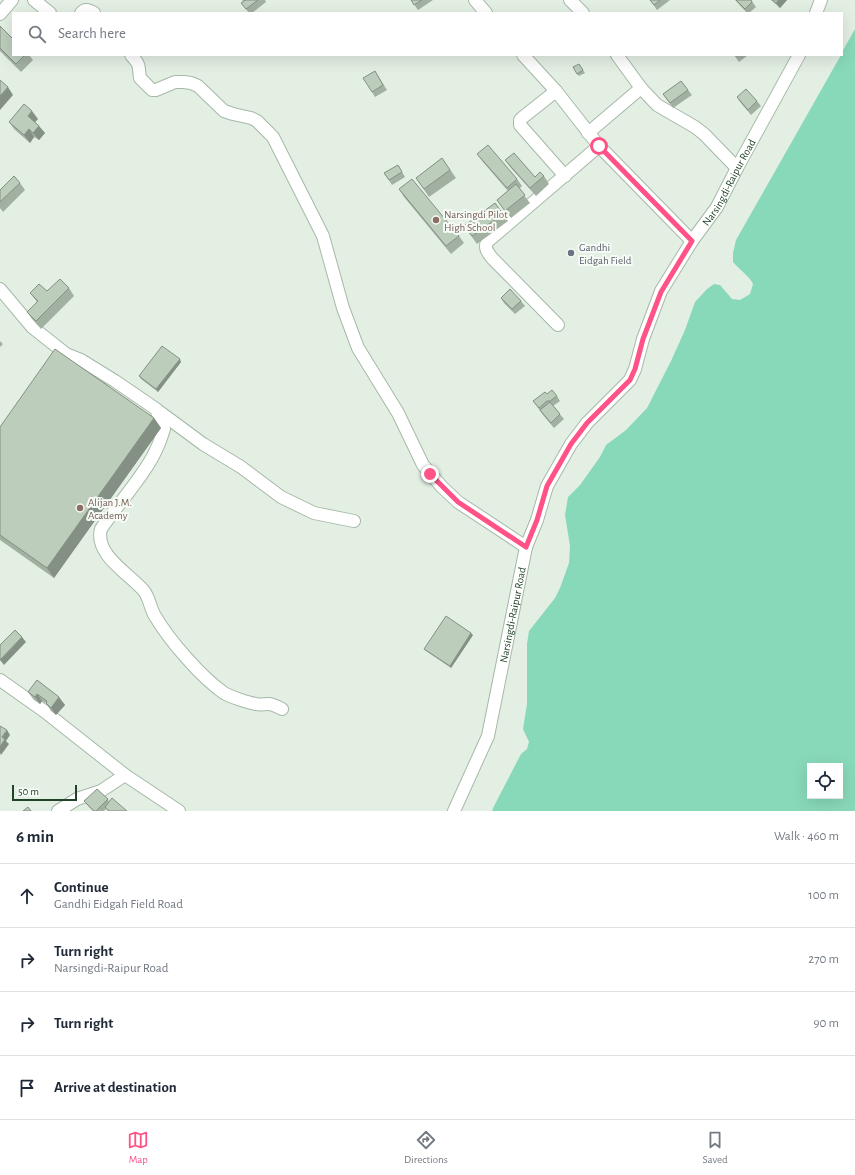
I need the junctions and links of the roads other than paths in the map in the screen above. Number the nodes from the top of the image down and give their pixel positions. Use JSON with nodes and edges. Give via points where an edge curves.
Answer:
{"nodes":[{"id":1,"x":12,"y":0,"type":"edge"},
{"id":2,"x":34,"y":0,"type":"edge"},
{"id":3,"x":475,"y":0,"type":"edge"},
{"id":4,"x":570,"y":0,"type":"edge"},
{"id":5,"x":821,"y":0,"type":"edge"},
{"id":6,"x":49,"y":12,"type":"edge"},
{"id":7,"x":82,"y":12,"type":"edge"},
{"id":8,"x":92,"y":12,"type":"edge"},
{"id":9,"x":485,"y":12,"type":"edge"},
{"id":10,"x":582,"y":12,"type":"edge"},
{"id":11,"x":816,"y":12,"type":"edge"},
{"id":12,"x":0,"y":14,"type":"edge"},
{"id":13,"x":132,"y":56,"type":"edge"},
{"id":14,"x":524,"y":56,"type":"edge"},
{"id":15,"x":618,"y":56,"type":"edge"},
{"id":16,"x":798,"y":56,"type":"edge"},
{"id":17,"x":641,"y":88,"type":"junction"},
{"id":18,"x":556,"y":91,"type":"junction"},
{"id":19,"x":588,"y":133,"type":"junction"},
{"id":20,"x":599,"y":146,"type":"junction"},
{"id":21,"x":737,"y":168,"type":"junction"},
{"id":22,"x":565,"y":176,"type":"junction"},
{"id":23,"x":692,"y":241,"type":"junction"},
{"id":24,"x":0,"y":290,"type":"edge"},
{"id":25,"x":558,"y":325,"type":"dead end"},
{"id":26,"x":156,"y":409,"type":"junction"},
{"id":27,"x":354,"y":521,"type":"dead end"},
{"id":28,"x":526,"y":547,"type":"junction"},
{"id":29,"x":0,"y":680,"type":"edge"},
{"id":30,"x":282,"y":709,"type":"dead end"},
{"id":31,"x":125,"y":775,"type":"junction"},
{"id":32,"x":58,"y":811,"type":"edge"},
{"id":33,"x":178,"y":811,"type":"edge"},
{"id":34,"x":454,"y":811,"type":"edge"}],
"edges":[{"from":1,"to":12,"type":"street"},
{"from":2,"to":6,"type":"street"},
{"from":3,"to":9,"type":"street"},
{"from":4,"to":10,"type":"street"},
{"from":5,"to":11,"type":"street"},
{"from":7,"to":8,"type":"street"},
{"from":13,"to":28,"type":"street","via":[[139,63],[140,78],[152,90],[175,82],[191,83],[198,86],[224,111],[258,121],[273,137],[323,236],[343,308],[358,348],[398,413],[423,465],[458,502]]},
{"from":14,"to":18,"type":"street"},
{"from":15,"to":17,"type":"street"},
{"from":16,"to":21,"type":"street","name":"Narsingdi-Raipur Road"},
{"from":17,"to":19,"type":"street"},
{"from":17,"to":21,"type":"street","via":[[657,105],[704,134]]},
{"from":18,"to":19,"type":"street"},
{"from":18,"to":22,"type":"street","via":[[522,118],[520,125]]},
{"from":19,"to":20,"type":"street"},
{"from":20,"to":22,"type":"street"},
{"from":20,"to":23,"type":"street"},
{"from":21,"to":23,"type":"street","name":"Narsingdi-Raipur Road","via":[[717,207]]},
{"from":22,"to":25,"type":"street","via":[[486,244],[492,258]]},
{"from":23,"to":28,"type":"street","name":"Narsingdi-Raipur Road","via":[[661,292],[630,380],[587,423],[571,444],[547,486]]},
{"from":24,"to":26,"type":"street","via":[[32,327],[66,354],[81,360]]},
{"from":26,"to":27,"type":"street","via":[[282,497],[314,513]]},
{"from":26,"to":30,"type":"street","via":[[164,429],[162,434],[151,458],[101,529],[100,543],[107,555],[145,592],[161,626],[212,684],[226,694],[256,704],[270,703]]},
{"from":28,"to":34,"type":"street","name":"Narsingdi-Raipur Road","via":[[488,736]]},
{"from":29,"to":31,"type":"street"},
{"from":31,"to":32,"type":"street","via":[[100,791],[76,799]]},
{"from":31,"to":33,"type":"street"}]}
